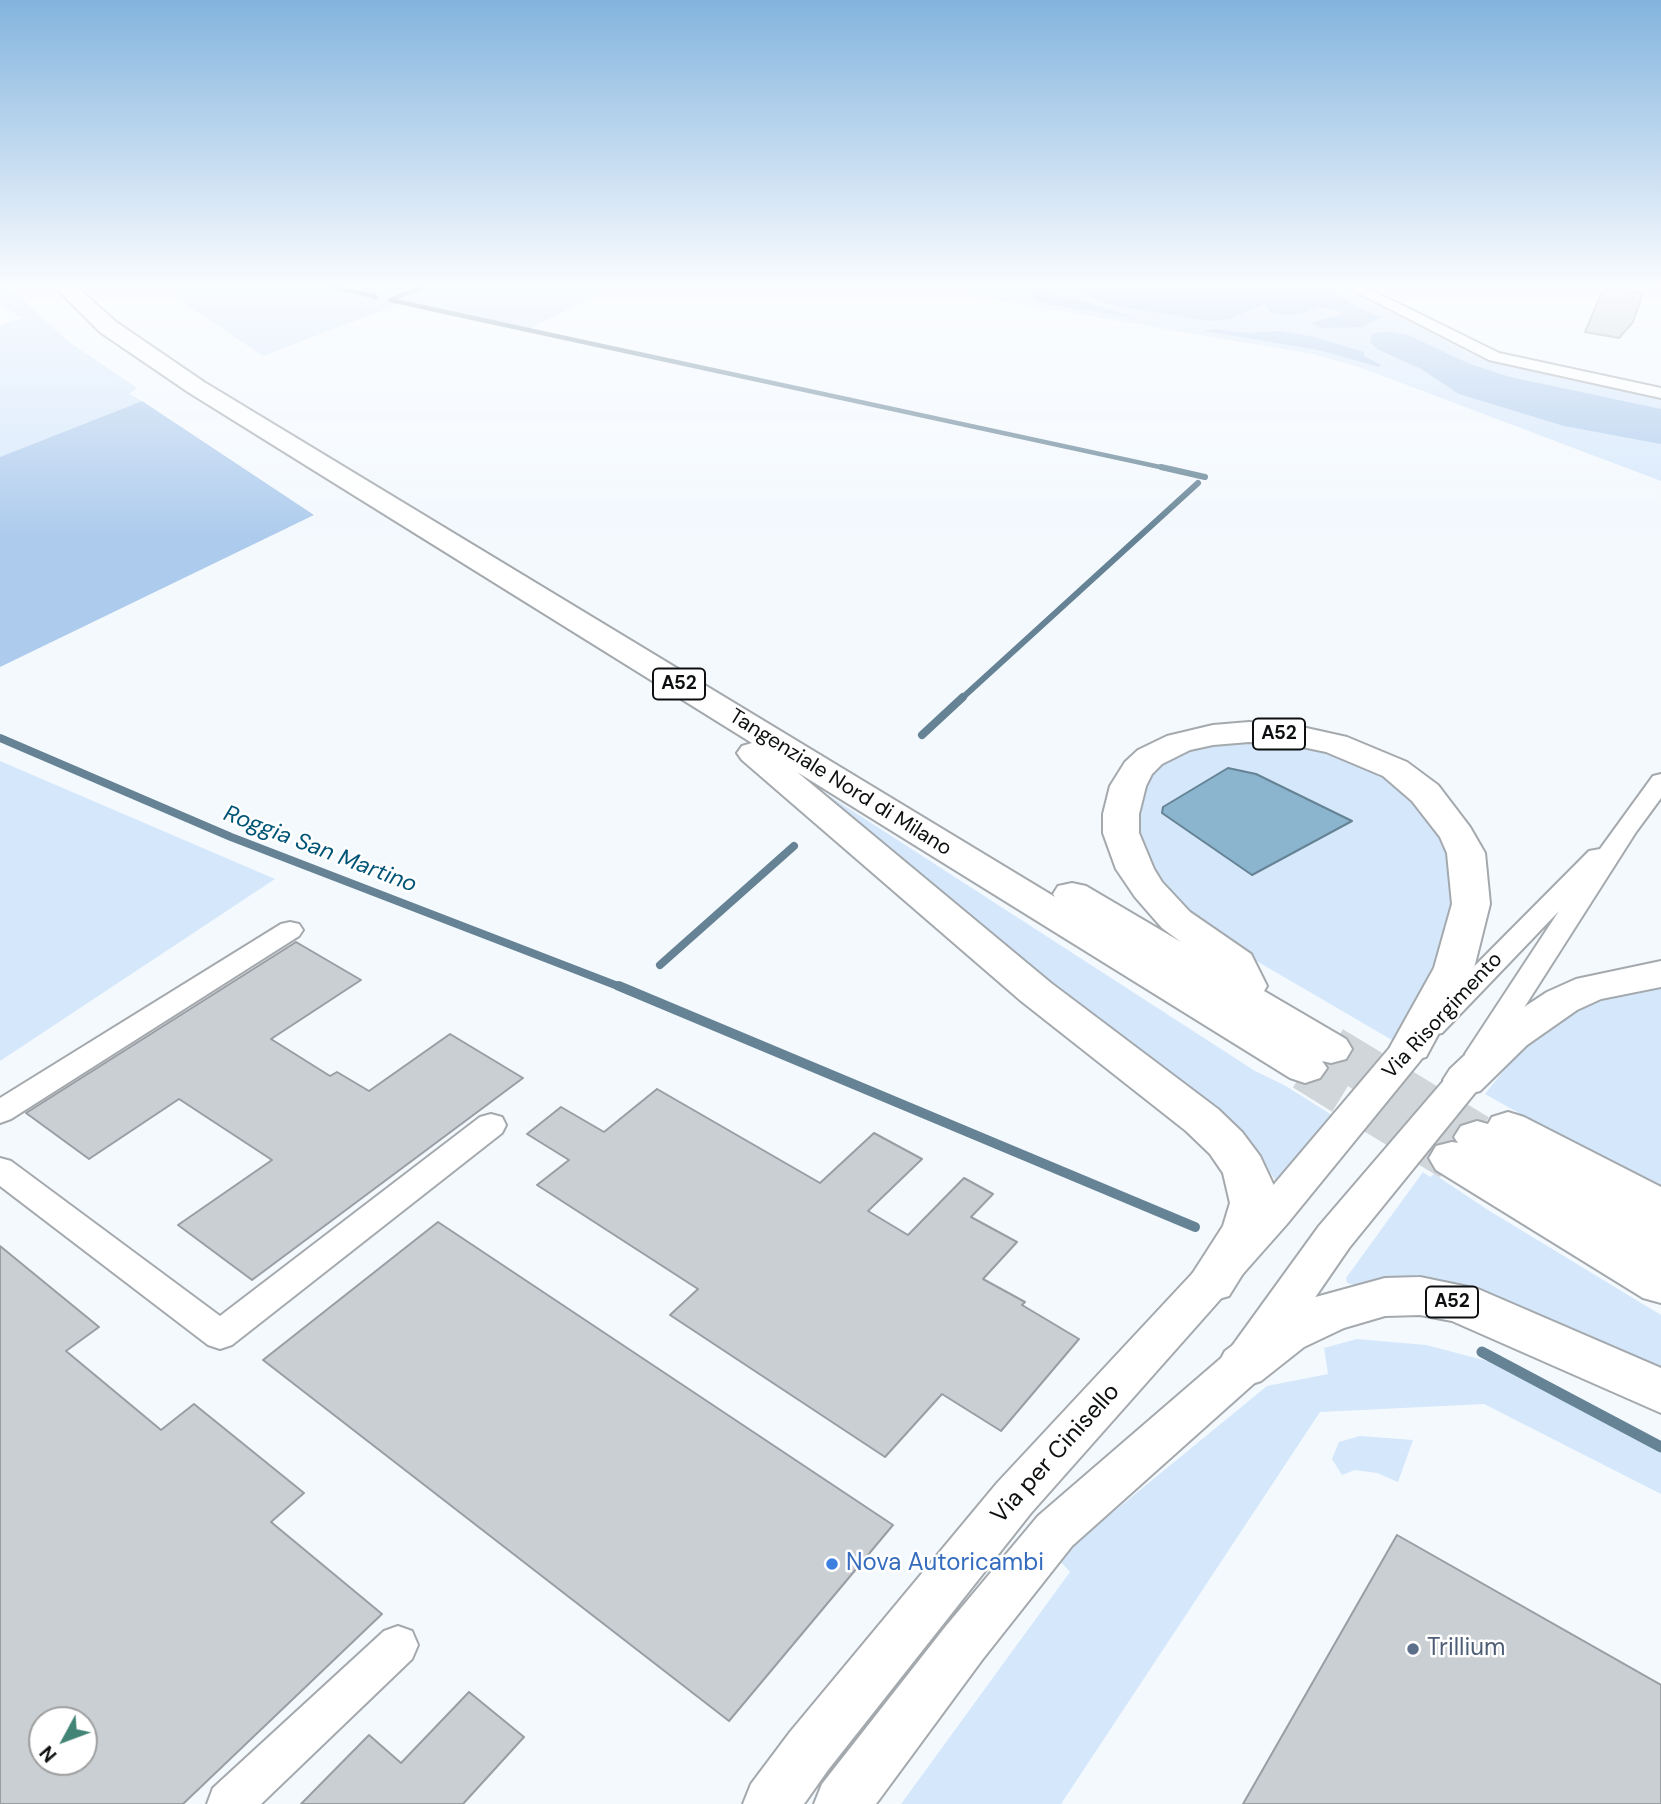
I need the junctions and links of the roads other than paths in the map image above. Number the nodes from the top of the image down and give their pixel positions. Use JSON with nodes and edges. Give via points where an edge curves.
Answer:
{"nodes":[{"id":1,"x":168,"y":369,"type":"edge"},
{"id":2,"x":198,"y":369,"type":"edge"},
{"id":3,"x":1551,"y":369,"type":"edge"},
{"id":4,"x":1661,"y":393,"type":"edge"},
{"id":5,"x":430,"y":531,"type":"junction"},
{"id":6,"x":1661,"y":781,"type":"edge"},
{"id":7,"x":1625,"y":830,"type":"junction"},
{"id":8,"x":290,"y":930,"type":"dead end"},
{"id":9,"x":1661,"y":974,"type":"edge"},
{"id":10,"x":1255,"y":1004,"type":"junction"},
{"id":11,"x":1411,"y":1047,"type":"junction"},
{"id":12,"x":1465,"y":1080,"type":"junction"},
{"id":13,"x":0,"y":1112,"type":"edge"},
{"id":14,"x":491,"y":1125,"type":"dead end"},
{"id":15,"x":1475,"y":1139,"type":"junction"},
{"id":16,"x":0,"y":1169,"type":"edge"},
{"id":17,"x":1661,"y":1208,"type":"edge"},
{"id":18,"x":1273,"y":1213,"type":"joint"},
{"id":19,"x":1661,"y":1246,"type":"edge"},
{"id":20,"x":1212,"y":1282,"type":"junction"},
{"id":21,"x":1661,"y":1284,"type":"edge"},
{"id":22,"x":1243,"y":1366,"type":"junction"},
{"id":23,"x":1661,"y":1391,"type":"edge"},
{"id":24,"x":398,"y":1645,"type":"dead end"},
{"id":25,"x":229,"y":1804,"type":"edge"},
{"id":26,"x":771,"y":1804,"type":"edge"},
{"id":27,"x":842,"y":1804,"type":"edge"}],
"edges":[{"from":1,"to":5,"type":"highway","name":"Tangenziale Nord di Milano","number":"A52"},
{"from":2,"to":10,"type":"highway","name":"Tangenziale Nord di Milano","number":"A52"},
{"from":3,"to":4,"type":"street"},
{"from":5,"to":10,"type":"highway","name":"Tangenziale Nord di Milano","number":"A52","via":[[1318,1059]]},
{"from":5,"to":20,"type":"highway","number":"A52","via":[[493,582],[742,743],[1036,992],[1226,1143],[1244,1168],[1254,1203],[1246,1230]]},
{"from":6,"to":7,"type":"street","name":"Via Risorgimento"},
{"from":7,"to":11,"type":"street","name":"Via Risorgimento"},
{"from":7,"to":12,"type":"street","name":"Via Risorgimento"},
{"from":8,"to":13,"type":"lane"},
{"from":9,"to":12,"type":"highway","via":[[1590,988],[1562,1001],[1511,1035]]},
{"from":10,"to":11,"type":"highway","number":"A52","via":[[1237,963],[1192,933],[1148,888],[1121,833],[1121,814],[1137,769],[1178,743],[1231,733],[1315,739],[1378,760],[1410,778],[1444,814],[1466,853],[1471,904],[1454,968]]},
{"from":11,"to":18,"type":"main road","name":"Via Risorgimento"},
{"from":12,"to":22,"type":"main road","name":"Via Risorgimento","via":[[1334,1237]]},
{"from":14,"to":16,"type":"street","via":[[220,1335]]},
{"from":15,"to":17,"type":"highway","via":[[1522,1134]]},
{"from":15,"to":19,"type":"highway"},
{"from":15,"to":21,"type":"highway"},
{"from":18,"to":20,"type":"main road","name":"Via per Cinisello"},
{"from":20,"to":26,"type":"main road","name":"Via per Cinisello","via":[[1014,1499]]},
{"from":22,"to":23,"type":"highway","number":"A52","via":[[1286,1333],[1330,1312],[1385,1297],[1420,1297],[1460,1303]]},
{"from":22,"to":27,"type":"main road","via":[[1055,1531]]},
{"from":24,"to":25,"type":"street"}]}
